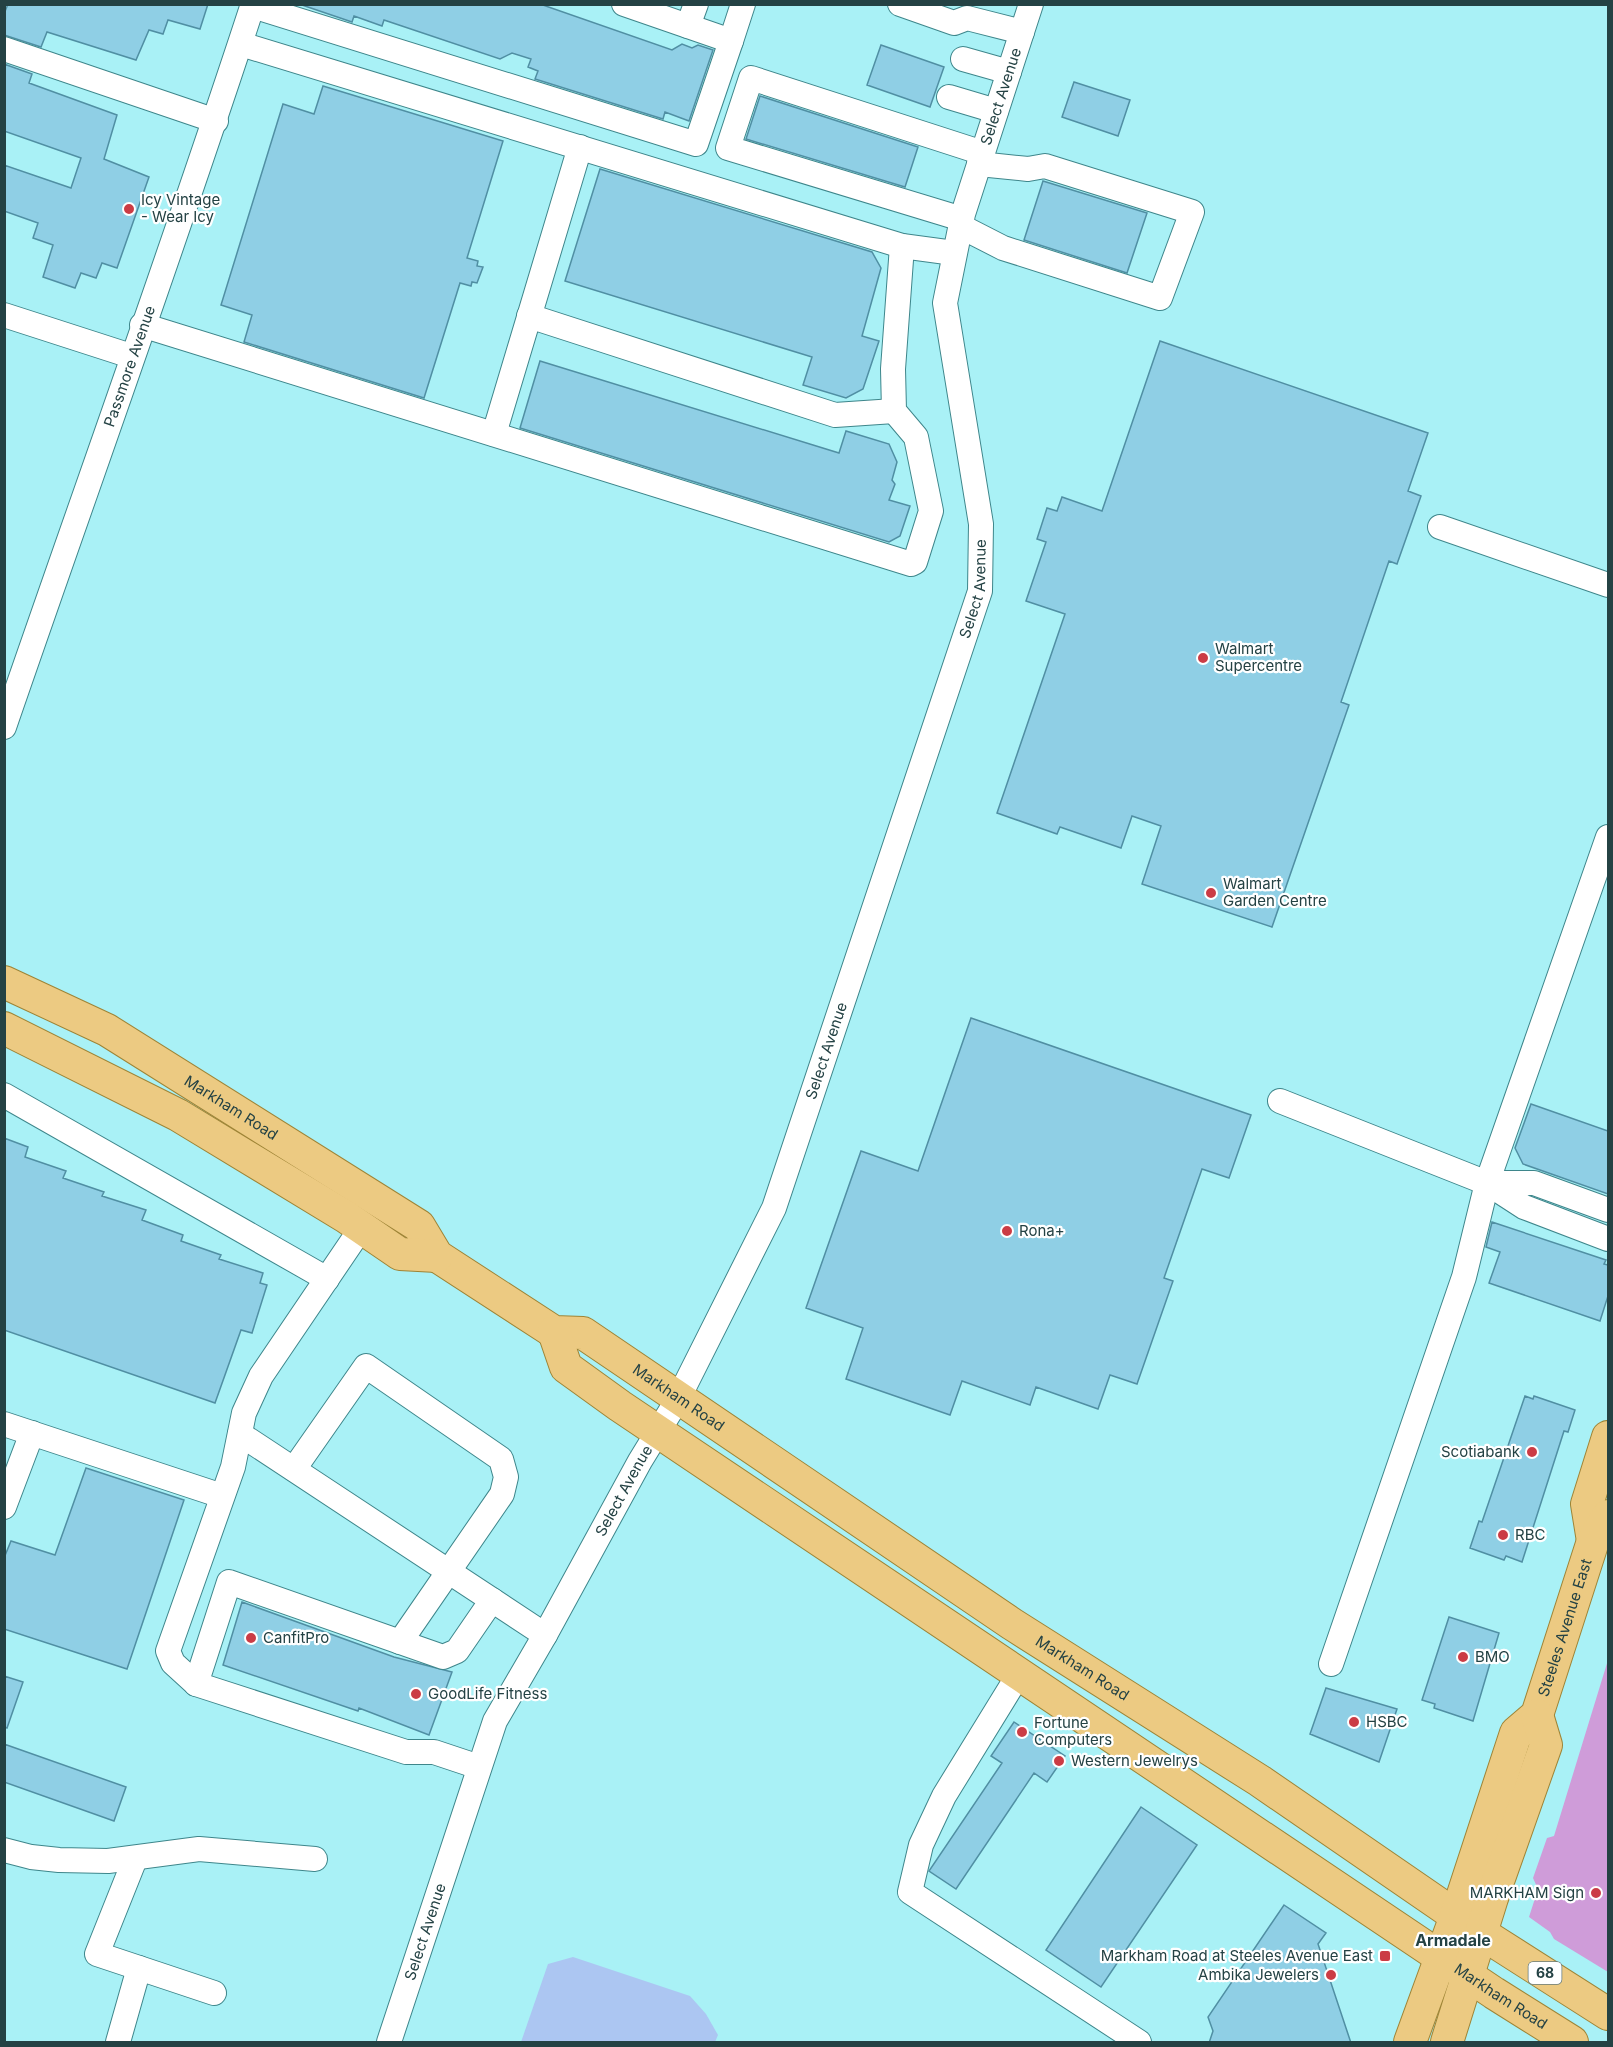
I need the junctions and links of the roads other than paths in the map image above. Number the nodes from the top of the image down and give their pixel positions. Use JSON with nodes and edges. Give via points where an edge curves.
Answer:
{"nodes":[{"id":1,"x":624,"y":4,"type":"edge"},
{"id":2,"x":743,"y":4,"type":"edge"},
{"id":3,"x":900,"y":4,"type":"edge"},
{"id":4,"x":1031,"y":4,"type":"edge"},
{"id":5,"x":253,"y":5,"type":"edge"},
{"id":6,"x":969,"y":11,"type":"edge"},
{"id":7,"x":692,"y":15,"type":"edge"},
{"id":8,"x":1022,"y":32,"type":"junction"},
{"id":9,"x":731,"y":41,"type":"junction"},
{"id":10,"x":241,"y":44,"type":"junction"},
{"id":11,"x":4,"y":48,"type":"edge"},
{"id":12,"x":963,"y":59,"type":"dead end"},
{"id":13,"x":1009,"y":72,"type":"junction"},
{"id":14,"x":949,"y":97,"type":"dead end"},
{"id":15,"x":996,"y":111,"type":"junction"},
{"id":16,"x":216,"y":121,"type":"junction"},
{"id":17,"x":580,"y":147,"type":"junction"},
{"id":18,"x":981,"y":159,"type":"junction"},
{"id":19,"x":961,"y":223,"type":"junction"},
{"id":20,"x":903,"y":246,"type":"junction"},
{"id":21,"x":954,"y":253,"type":"junction"},
{"id":22,"x":4,"y":315,"type":"edge"},
{"id":23,"x":529,"y":316,"type":"junction"},
{"id":24,"x":142,"y":325,"type":"junction"},
{"id":25,"x":131,"y":357,"type":"junction"},
{"id":26,"x":894,"y":411,"type":"junction"},
{"id":27,"x":494,"y":434,"type":"junction"},
{"id":28,"x":1440,"y":527,"type":"dead end"},
{"id":29,"x":1608,"y":585,"type":"edge"},
{"id":30,"x":13,"y":672,"type":"edge"},
{"id":31,"x":4,"y":727,"type":"edge"},
{"id":32,"x":1608,"y":837,"type":"edge"},
{"id":33,"x":4,"y":982,"type":"edge"},
{"id":34,"x":4,"y":1028,"type":"edge"},
{"id":35,"x":4,"y":1095,"type":"edge"},
{"id":36,"x":1280,"y":1101,"type":"dead end"},
{"id":37,"x":1487,"y":1183,"type":"junction"},
{"id":38,"x":1608,"y":1210,"type":"edge"},
{"id":39,"x":362,"y":1227,"type":"junction"},
{"id":40,"x":1608,"y":1239,"type":"edge"},
{"id":41,"x":437,"y":1256,"type":"junction"},
{"id":42,"x":327,"y":1279,"type":"junction"},
{"id":43,"x":554,"y":1332,"type":"junction"},
{"id":44,"x":678,"y":1399,"type":"junction"},
{"id":45,"x":4,"y":1424,"type":"edge"},
{"id":46,"x":32,"y":1433,"type":"junction"},
{"id":47,"x":658,"y":1433,"type":"junction"},
{"id":48,"x":240,"y":1434,"type":"junction"},
{"id":49,"x":1608,"y":1437,"type":"edge"},
{"id":50,"x":294,"y":1469,"type":"junction"},
{"id":51,"x":222,"y":1496,"type":"junction"},
{"id":52,"x":4,"y":1507,"type":"edge"},
{"id":53,"x":1601,"y":1529,"type":"edge"},
{"id":54,"x":449,"y":1572,"type":"junction"},
{"id":55,"x":492,"y":1600,"type":"junction"},
{"id":56,"x":545,"y":1635,"type":"junction"},
{"id":57,"x":400,"y":1642,"type":"junction"},
{"id":58,"x":1331,"y":1665,"type":"dead end"},
{"id":59,"x":1019,"y":1674,"type":"junction"},
{"id":60,"x":196,"y":1684,"type":"junction"},
{"id":61,"x":480,"y":1767,"type":"junction"},
{"id":62,"x":4,"y":1850,"type":"edge"},
{"id":63,"x":135,"y":1859,"type":"junction"},
{"id":64,"x":315,"y":1859,"type":"dead end"},
{"id":65,"x":1468,"y":1925,"type":"junction"},
{"id":66,"x":1440,"y":1956,"type":"junction"},
{"id":67,"x":139,"y":1968,"type":"junction"},
{"id":68,"x":1468,"y":1975,"type":"junction"},
{"id":69,"x":214,"y":1993,"type":"dead end"},
{"id":70,"x":1608,"y":2014,"type":"edge"},
{"id":71,"x":118,"y":2043,"type":"edge"},
{"id":72,"x":389,"y":2043,"type":"edge"},
{"id":73,"x":1139,"y":2043,"type":"edge"},
{"id":74,"x":1410,"y":2043,"type":"edge"},
{"id":75,"x":1447,"y":2043,"type":"edge"},
{"id":76,"x":1572,"y":2043,"type":"edge"}],
"edges":[{"from":1,"to":7,"type":"street"},
{"from":2,"to":9,"type":"street"},
{"from":3,"to":6,"type":"street","via":[[954,23]]},
{"from":4,"to":8,"type":"street","name":"Select Avenue"},
{"from":5,"to":9,"type":"street","via":[[696,144]]},
{"from":5,"to":10,"type":"street","name":"Passmore Avenue"},
{"from":6,"to":8,"type":"street"},
{"from":7,"to":9,"type":"street"},
{"from":8,"to":13,"type":"street","name":"Select Avenue"},
{"from":10,"to":16,"type":"street","name":"Passmore Avenue"},
{"from":10,"to":17,"type":"street"},
{"from":11,"to":16,"type":"street"},
{"from":12,"to":13,"type":"street"},
{"from":13,"to":15,"type":"street","name":"Select Avenue"},
{"from":14,"to":15,"type":"street"},
{"from":15,"to":18,"type":"street","name":"Select Avenue"},
{"from":16,"to":24,"type":"street","name":"Passmore Avenue"},
{"from":17,"to":20,"type":"street"},
{"from":17,"to":23,"type":"street"},
{"from":18,"to":19,"type":"street","name":"Select Avenue"},
{"from":18,"to":19,"type":"street","via":[[1028,169],[1045,165],[1192,212],[1160,298],[1003,248]]},
{"from":18,"to":19,"type":"street","via":[[752,78],[728,148]]},
{"from":19,"to":21,"type":"street","name":"Select Avenue"},
{"from":20,"to":21,"type":"street"},
{"from":20,"to":26,"type":"street","via":[[893,369]]},
{"from":21,"to":44,"type":"street","name":"Select Avenue","via":[[945,303],[981,524],[980,591],[774,1208]]},
{"from":22,"to":25,"type":"street"},
{"from":23,"to":26,"type":"street","via":[[835,415]]},
{"from":23,"to":27,"type":"street"},
{"from":24,"to":25,"type":"street","name":"Passmore Avenue"},
{"from":24,"to":27,"type":"street"},
{"from":25,"to":30,"type":"street","name":"Passmore Avenue"},
{"from":26,"to":27,"type":"street","via":[[916,437],[931,511],[915,562],[911,564]]},
{"from":28,"to":29,"type":"street"},
{"from":30,"to":31,"type":"street","name":"Passmore Avenue"},
{"from":32,"to":37,"type":"street"},
{"from":33,"to":41,"type":"main road","name":"Markham Road","via":[[107,1030],[419,1226]]},
{"from":34,"to":39,"type":"main road","name":"Markham Road","via":[[178,1116]]},
{"from":35,"to":42,"type":"street"},
{"from":36,"to":37,"type":"street"},
{"from":37,"to":38,"type":"street","via":[[1534,1183]]},
{"from":37,"to":40,"type":"street","via":[[1524,1207]]},
{"from":37,"to":58,"type":"street","via":[[1464,1277]]},
{"from":39,"to":41,"type":"main road","name":"Markham Road","via":[[400,1254]]},
{"from":39,"to":42,"type":"street"},
{"from":41,"to":43,"type":"main road","name":"Markham Road"},
{"from":42,"to":48,"type":"street","via":[[261,1376],[244,1413]]},
{"from":43,"to":44,"type":"main road","name":"Markham Road","via":[[583,1333]]},
{"from":43,"to":47,"type":"main road","name":"Markham Road","via":[[566,1367]]},
{"from":44,"to":47,"type":"street","name":"Select Avenue"},
{"from":44,"to":65,"type":"main road","name":"Markham Road","via":[[1071,1663],[1260,1781]]},
{"from":45,"to":46,"type":"street"},
{"from":46,"to":51,"type":"street"},
{"from":46,"to":52,"type":"street"},
{"from":47,"to":56,"type":"street","name":"Select Avenue"},
{"from":47,"to":59,"type":"main road","name":"Markham Road"},
{"from":48,"to":50,"type":"street"},
{"from":48,"to":51,"type":"street"},
{"from":49,"to":53,"type":"main road","name":"Steeles Avenue East","via":[[1587,1504]]},
{"from":50,"to":54,"type":"street"},
{"from":50,"to":54,"type":"street","via":[[366,1366],[501,1459],[506,1477],[502,1494]]},
{"from":51,"to":60,"type":"street","via":[[168,1651],[173,1663]]},
{"from":53,"to":65,"type":"main road","name":"Steeles Avenue East","via":[[1537,1715],[1546,1745]]},
{"from":54,"to":55,"type":"street"},
{"from":54,"to":57,"type":"street"},
{"from":55,"to":56,"type":"street"},
{"from":55,"to":57,"type":"street","via":[[457,1651],[443,1657]]},
{"from":56,"to":61,"type":"street","name":"Select Avenue","via":[[495,1721]]},
{"from":57,"to":60,"type":"street","via":[[229,1582]]},
{"from":59,"to":66,"type":"main road","name":"Markham Road"},
{"from":59,"to":73,"type":"street","via":[[944,1796],[921,1845],[910,1892]]},
{"from":60,"to":61,"type":"street","via":[[406,1752],[434,1752]]},
{"from":61,"to":72,"type":"street","name":"Select Avenue"},
{"from":62,"to":63,"type":"street","via":[[59,1860]]},
{"from":63,"to":64,"type":"street","via":[[200,1849]]},
{"from":63,"to":67,"type":"street","via":[[97,1954]]},
{"from":65,"to":66,"type":"main road","name":"Steeles Avenue East"},
{"from":65,"to":68,"type":"main road","name":"Steeles Avenue East"},
{"from":65,"to":70,"type":"main road","name":"Markham Road","number":"68"},
{"from":66,"to":68,"type":"main road","name":"Markham Road"},
{"from":66,"to":74,"type":"main road","name":"Steeles Avenue East"},
{"from":67,"to":69,"type":"street"},
{"from":67,"to":71,"type":"street"},
{"from":68,"to":75,"type":"main road","name":"Steeles Avenue East"},
{"from":68,"to":76,"type":"main road","name":"Markham Road"}]}
